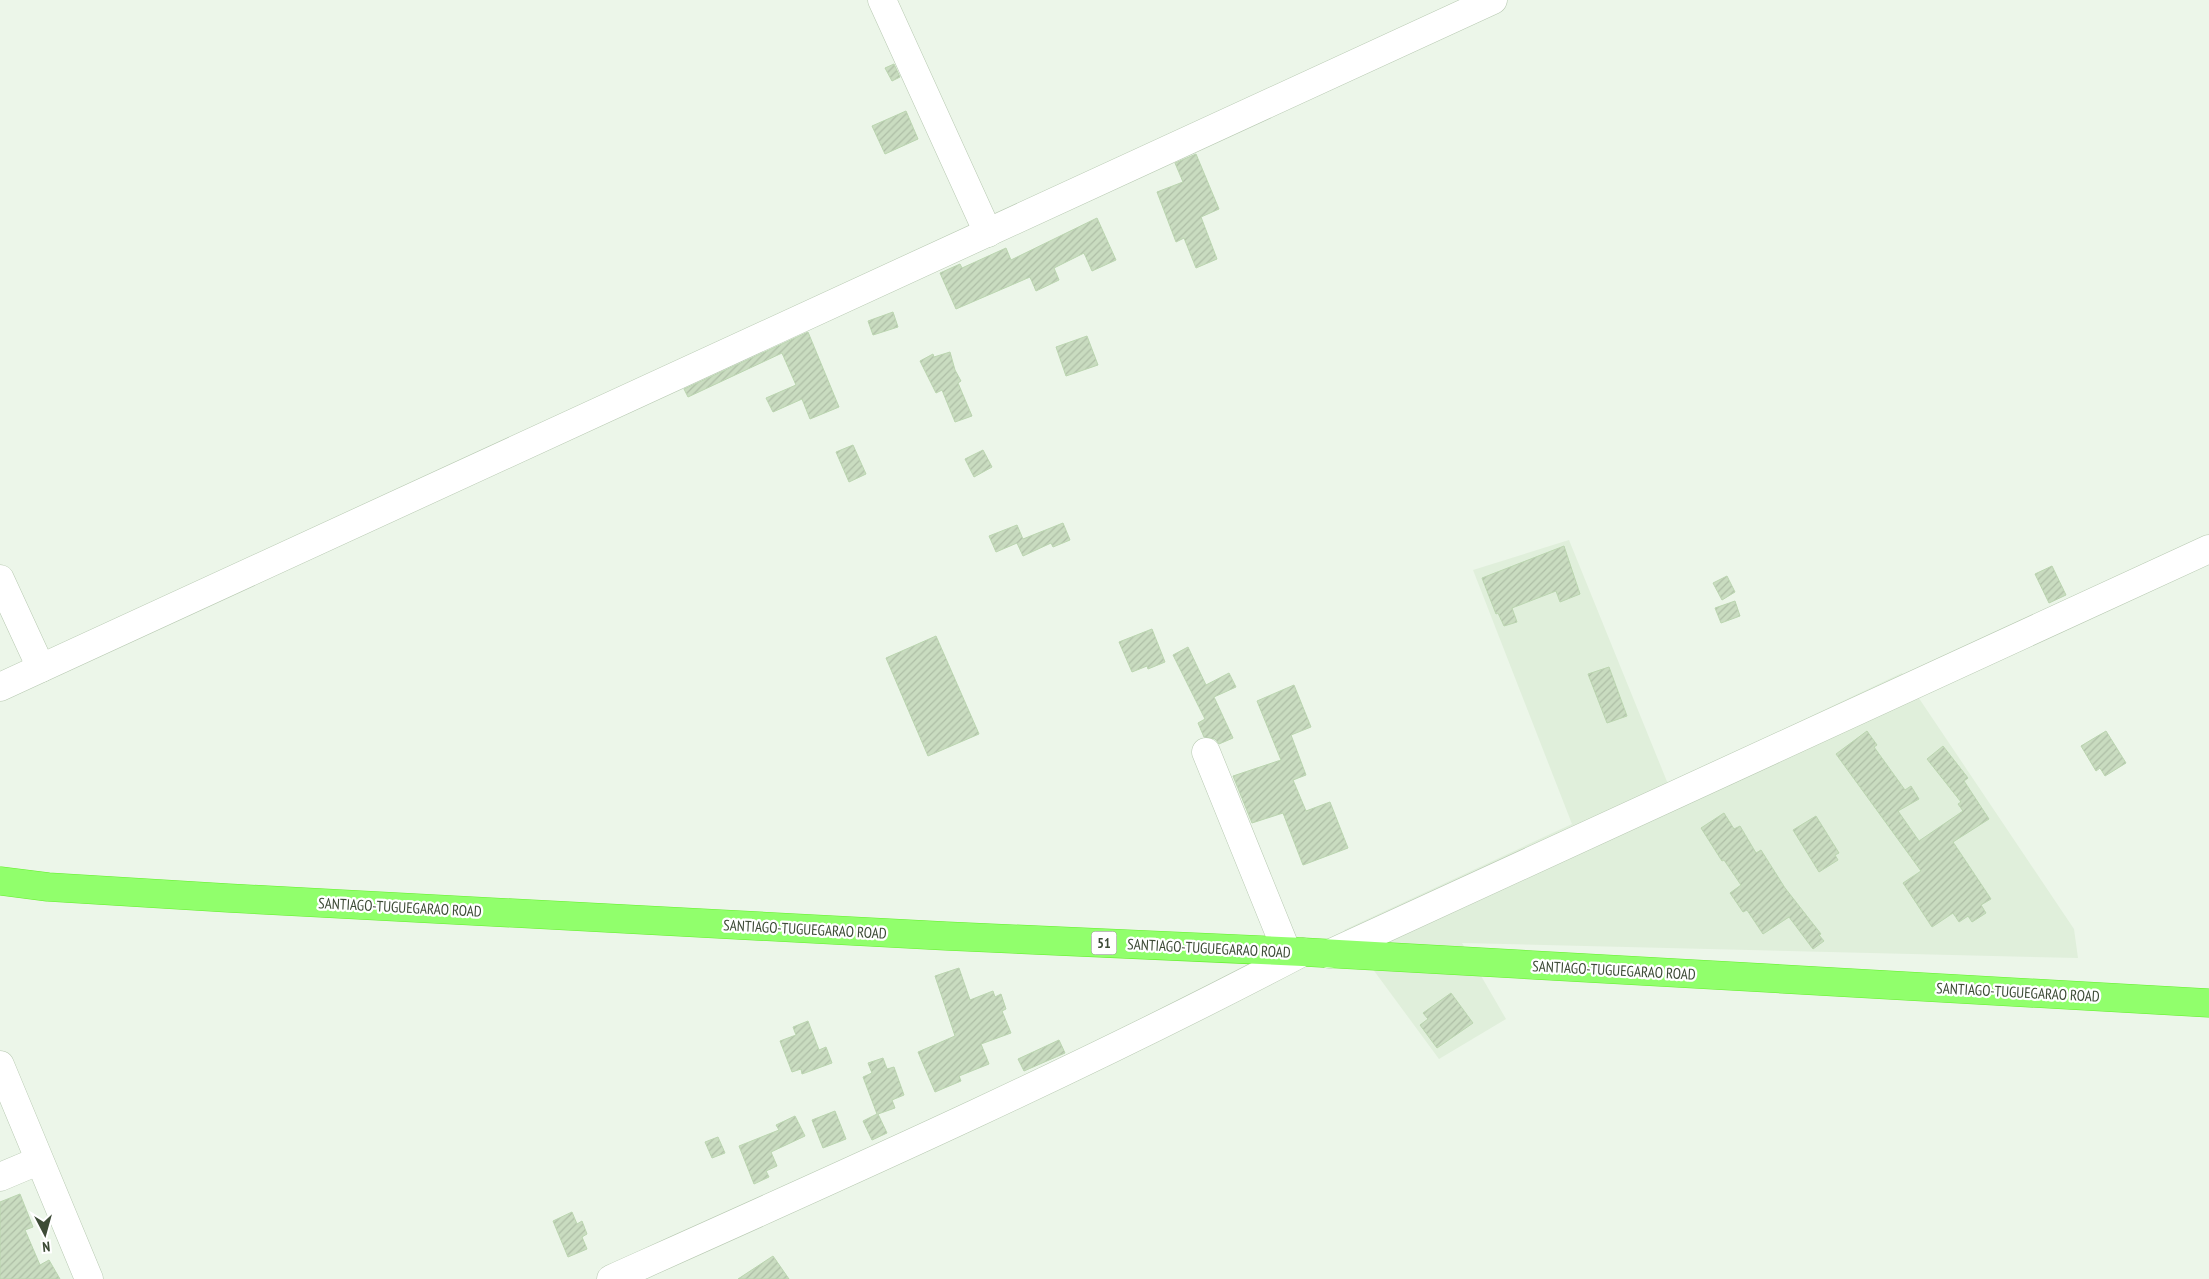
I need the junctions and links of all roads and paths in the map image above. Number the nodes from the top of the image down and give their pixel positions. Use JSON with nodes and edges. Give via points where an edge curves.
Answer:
{"nodes":[{"id":1,"x":882,"y":0,"type":"edge"},
{"id":2,"x":1494,"y":0,"type":"edge"},
{"id":3,"x":988,"y":233,"type":"junction"},
{"id":4,"x":2209,"y":549,"type":"edge"},
{"id":5,"x":0,"y":579,"type":"edge"},
{"id":6,"x":41,"y":668,"type":"junction"},
{"id":7,"x":0,"y":687,"type":"edge"},
{"id":8,"x":1206,"y":752,"type":"dead end"},
{"id":9,"x":0,"y":881,"type":"edge"},
{"id":10,"x":1295,"y":952,"type":"junction"},
{"id":11,"x":1329,"y":954,"type":"junction"},
{"id":12,"x":2209,"y":1002,"type":"edge"},
{"id":13,"x":0,"y":1065,"type":"edge"},
{"id":14,"x":38,"y":1161,"type":"junction"},
{"id":15,"x":0,"y":1177,"type":"edge"},
{"id":16,"x":89,"y":1279,"type":"edge"},
{"id":17,"x":611,"y":1279,"type":"edge"}],
"edges":[{"from":1,"to":3,"type":"street"},
{"from":2,"to":3,"type":"street"},
{"from":3,"to":6,"type":"street"},
{"from":4,"to":11,"type":"street"},
{"from":5,"to":6,"type":"street"},
{"from":6,"to":7,"type":"street"},
{"from":8,"to":10,"type":"street"},
{"from":9,"to":10,"type":"highway","name":"SANTIAGO-TUGUEGARAO ROAD","number":"51","via":[[48,887],[420,909]]},
{"from":10,"to":11,"type":"highway","name":"SANTIAGO-TUGUEGARAO ROAD","number":"51"},
{"from":10,"to":17,"type":"street","via":[[1184,1014],[825,1183]]},
{"from":11,"to":12,"type":"highway","name":"SANTIAGO-TUGUEGARAO ROAD","number":"51"},
{"from":13,"to":14,"type":"street"},
{"from":14,"to":15,"type":"street"},
{"from":14,"to":16,"type":"street"}]}
